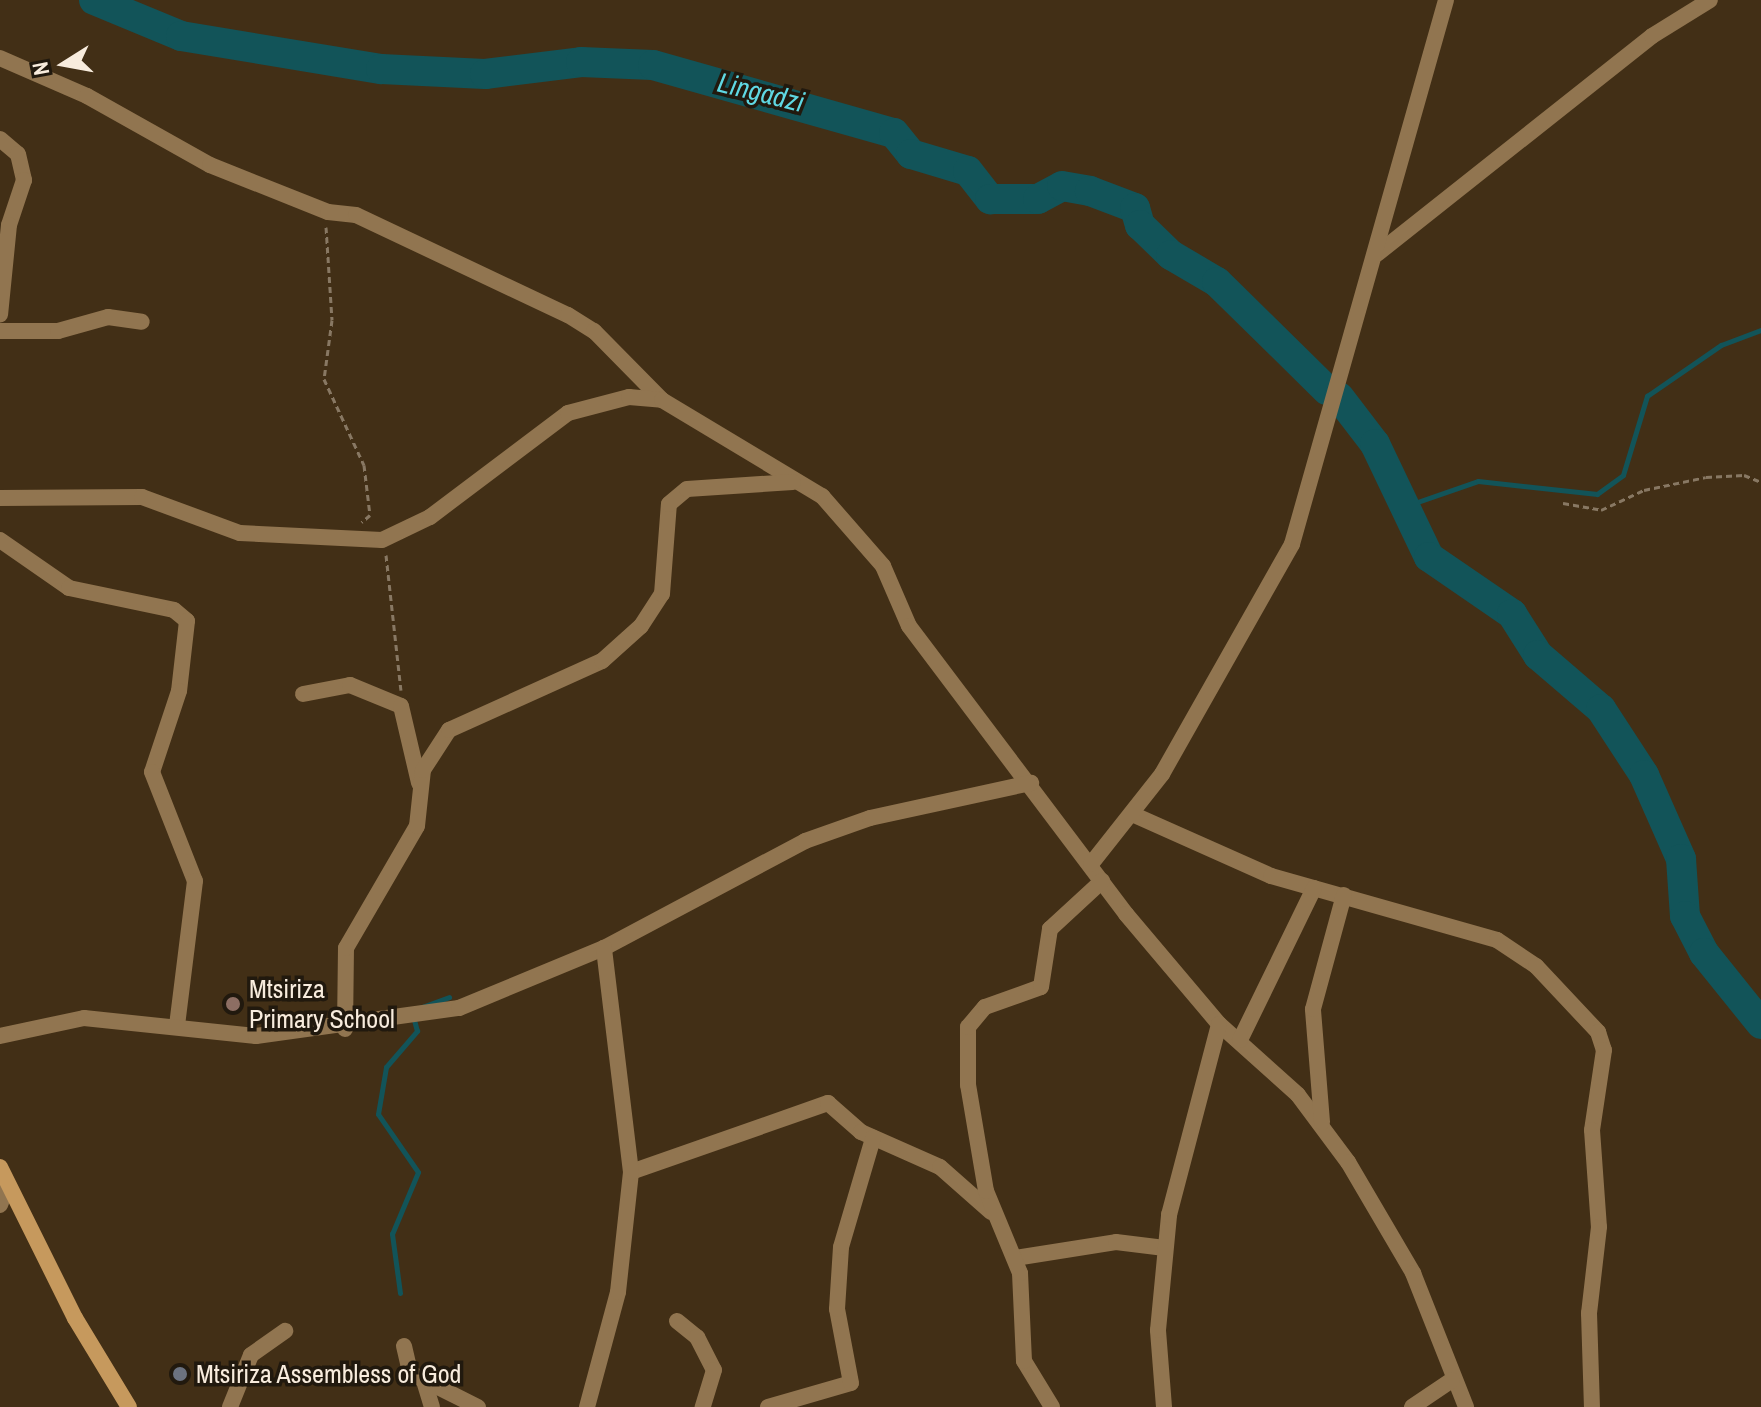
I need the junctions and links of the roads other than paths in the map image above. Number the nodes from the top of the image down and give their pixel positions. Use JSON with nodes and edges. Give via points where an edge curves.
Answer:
{"nodes":[{"id":1,"x":1446,"y":0,"type":"edge"},
{"id":2,"x":1710,"y":0,"type":"edge"},
{"id":3,"x":0,"y":58,"type":"edge"},
{"id":4,"x":0,"y":139,"type":"edge"},
{"id":5,"x":1377,"y":254,"type":"junction"},
{"id":6,"x":0,"y":315,"type":"edge"},
{"id":7,"x":142,"y":322,"type":"dead end"},
{"id":8,"x":0,"y":331,"type":"edge"},
{"id":9,"x":662,"y":400,"type":"junction"},
{"id":10,"x":798,"y":482,"type":"junction"},
{"id":11,"x":0,"y":498,"type":"edge"},
{"id":12,"x":0,"y":540,"type":"edge"},
{"id":13,"x":303,"y":694,"type":"dead end"},
{"id":14,"x":1031,"y":783,"type":"junction"},
{"id":15,"x":419,"y":784,"type":"junction"},
{"id":16,"x":1132,"y":814,"type":"junction"},
{"id":17,"x":1091,"y":864,"type":"junction"},
{"id":18,"x":1102,"y":881,"type":"junction"},
{"id":19,"x":1314,"y":888,"type":"junction"},
{"id":20,"x":1344,"y":895,"type":"junction"},
{"id":21,"x":604,"y":948,"type":"junction"},
{"id":22,"x":1219,"y":1024,"type":"junction"},
{"id":23,"x":177,"y":1026,"type":"junction"},
{"id":24,"x":345,"y":1029,"type":"junction"},
{"id":25,"x":0,"y":1036,"type":"edge"},
{"id":26,"x":1240,"y":1040,"type":"junction"},
{"id":27,"x":1323,"y":1127,"type":"junction"},
{"id":28,"x":873,"y":1138,"type":"junction"},
{"id":29,"x":0,"y":1167,"type":"edge"},
{"id":30,"x":631,"y":1172,"type":"junction"},
{"id":31,"x":8,"y":1184,"type":"junction"},
{"id":32,"x":0,"y":1205,"type":"edge"},
{"id":33,"x":991,"y":1212,"type":"junction"},
{"id":34,"x":1165,"y":1248,"type":"junction"},
{"id":35,"x":1015,"y":1258,"type":"junction"},
{"id":36,"x":677,"y":1321,"type":"dead end"},
{"id":37,"x":285,"y":1331,"type":"dead end"},
{"id":38,"x":404,"y":1346,"type":"dead end"},
{"id":39,"x":1452,"y":1380,"type":"junction"},
{"id":40,"x":424,"y":1381,"type":"junction"},
{"id":41,"x":129,"y":1407,"type":"edge"},
{"id":42,"x":230,"y":1407,"type":"edge"},
{"id":43,"x":432,"y":1407,"type":"edge"},
{"id":44,"x":478,"y":1407,"type":"edge"},
{"id":45,"x":587,"y":1407,"type":"edge"},
{"id":46,"x":703,"y":1407,"type":"edge"},
{"id":47,"x":768,"y":1407,"type":"edge"},
{"id":48,"x":1052,"y":1407,"type":"edge"},
{"id":49,"x":1164,"y":1407,"type":"edge"},
{"id":50,"x":1412,"y":1407,"type":"edge"},
{"id":51,"x":1466,"y":1407,"type":"edge"},
{"id":52,"x":1592,"y":1407,"type":"edge"}],
"edges":[{"from":1,"to":5,"type":"street"},
{"from":2,"to":5,"type":"street","via":[[1652,36]]},
{"from":3,"to":9,"type":"street","via":[[210,165],[328,212],[356,215],[568,315],[617,352]]},
{"from":4,"to":6,"type":"street","via":[[18,154],[24,180],[9,225]]},
{"from":5,"to":16,"type":"street","via":[[1292,544]]},
{"from":7,"to":8,"type":"street","via":[[108,317],[58,331]]},
{"from":9,"to":10,"type":"street"},
{"from":9,"to":11,"type":"street","via":[[582,406],[430,517],[382,540],[240,533],[142,497]]},
{"from":10,"to":14,"type":"street","via":[[836,507],[883,566],[909,626]]},
{"from":10,"to":15,"type":"street","via":[[712,485],[678,496],[662,529],[662,594],[641,626],[602,661],[449,730]]},
{"from":12,"to":23,"type":"street","via":[[69,588],[174,610],[187,621],[179,691],[152,772],[195,881]]},
{"from":13,"to":15,"type":"street","via":[[350,685],[401,706]]},
{"from":14,"to":17,"type":"street"},
{"from":14,"to":21,"type":"street","via":[[836,829]]},
{"from":15,"to":24,"type":"street","via":[[417,826],[346,948]]},
{"from":16,"to":17,"type":"street"},
{"from":16,"to":19,"type":"street","via":[[1227,860]]},
{"from":17,"to":18,"type":"street"},
{"from":18,"to":22,"type":"street"},
{"from":18,"to":33,"type":"street","via":[[1050,929],[1041,987],[971,1017],[968,1085]]},
{"from":19,"to":20,"type":"street"},
{"from":19,"to":26,"type":"street"},
{"from":20,"to":27,"type":"street","via":[[1313,1009]]},
{"from":20,"to":52,"type":"street","via":[[1511,947],[1601,1038],[1592,1130],[1599,1227],[1589,1313]]},
{"from":21,"to":24,"type":"street","via":[[459,1008]]},
{"from":21,"to":30,"type":"street"},
{"from":22,"to":26,"type":"street"},
{"from":22,"to":34,"type":"street"},
{"from":23,"to":24,"type":"street","via":[[256,1036]]},
{"from":23,"to":25,"type":"street","via":[[84,1018]]},
{"from":26,"to":27,"type":"street"},
{"from":27,"to":39,"type":"street","via":[[1413,1273]]},
{"from":28,"to":30,"type":"street","via":[[838,1109],[817,1102]]},
{"from":28,"to":33,"type":"street","via":[[904,1145],[940,1167]]},
{"from":28,"to":47,"type":"street","via":[[841,1247],[837,1309],[851,1383]]},
{"from":29,"to":31,"type":"street"},
{"from":30,"to":45,"type":"street","via":[[618,1292]]},
{"from":31,"to":32,"type":"street"},
{"from":31,"to":41,"type":"street"},
{"from":33,"to":35,"type":"street"},
{"from":34,"to":35,"type":"street","via":[[1116,1242]]},
{"from":34,"to":49,"type":"street","via":[[1158,1330]]},
{"from":35,"to":48,"type":"street","via":[[1024,1361]]},
{"from":36,"to":46,"type":"street","via":[[697,1337],[714,1370]]},
{"from":37,"to":42,"type":"street","via":[[251,1355]]},
{"from":38,"to":40,"type":"street","via":[[405,1368]]},
{"from":39,"to":50,"type":"street"},
{"from":39,"to":51,"type":"street"},
{"from":40,"to":43,"type":"street"},
{"from":40,"to":44,"type":"street"}]}
